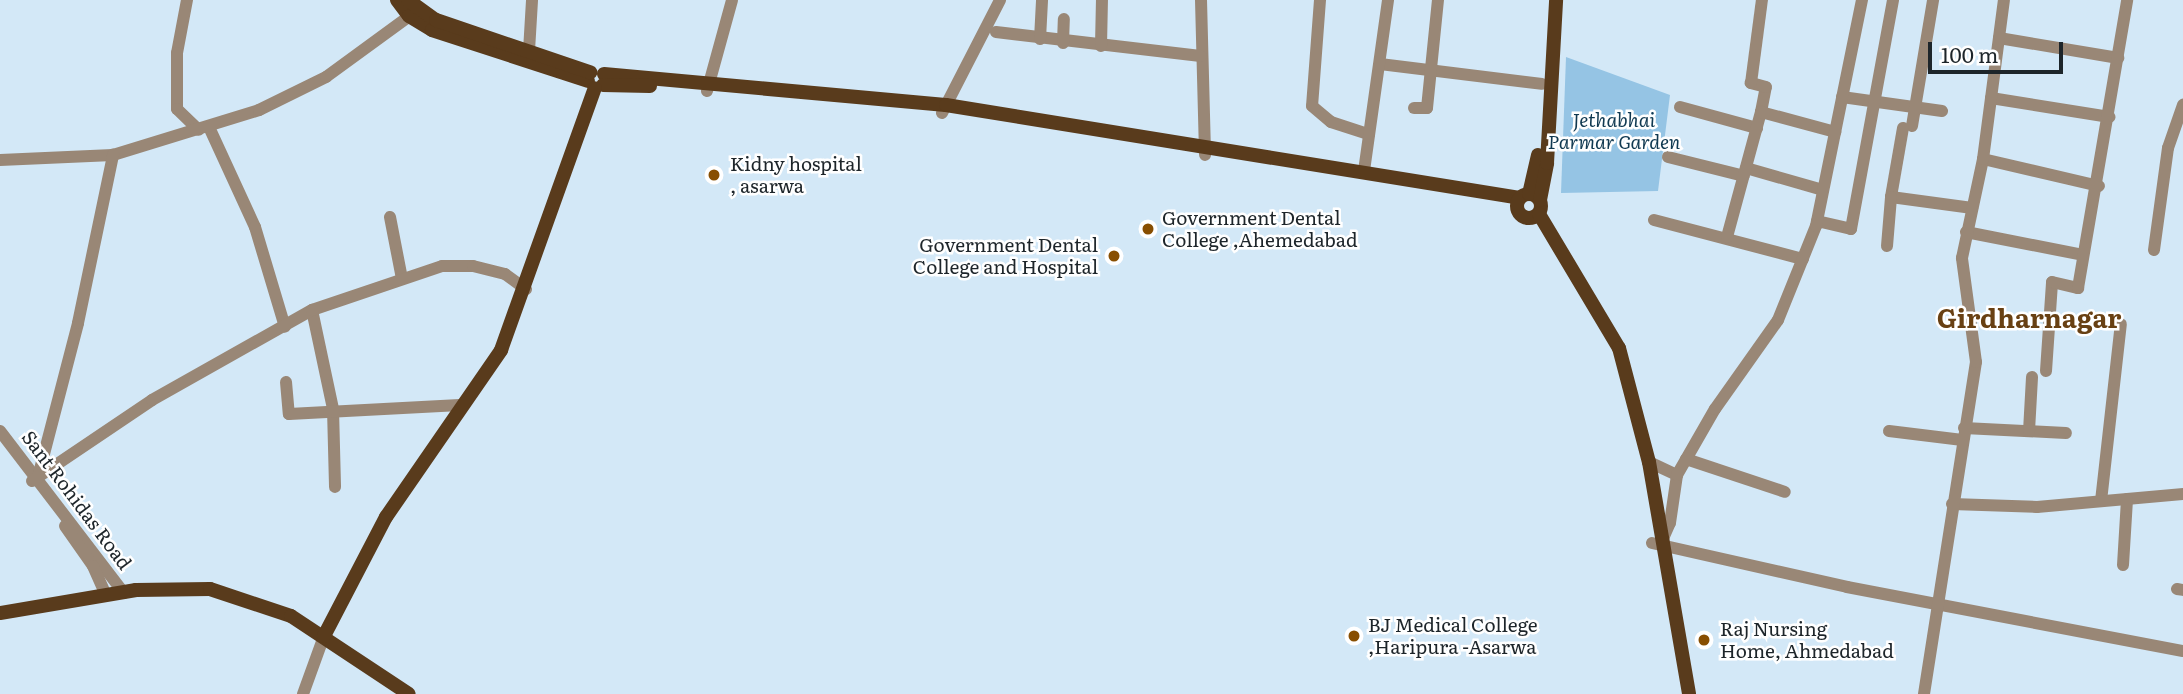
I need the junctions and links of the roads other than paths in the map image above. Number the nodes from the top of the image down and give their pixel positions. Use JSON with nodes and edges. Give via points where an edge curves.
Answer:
{"nodes":[{"id":1,"x":187,"y":0,"type":"edge"},
{"id":2,"x":397,"y":0,"type":"edge"},
{"id":3,"x":532,"y":0,"type":"edge"},
{"id":4,"x":732,"y":0,"type":"edge"},
{"id":5,"x":1000,"y":0,"type":"edge"},
{"id":6,"x":1042,"y":0,"type":"edge"},
{"id":7,"x":1102,"y":0,"type":"edge"},
{"id":8,"x":1201,"y":0,"type":"edge"},
{"id":9,"x":1320,"y":0,"type":"edge"},
{"id":10,"x":1388,"y":0,"type":"edge"},
{"id":11,"x":1438,"y":0,"type":"edge"},
{"id":12,"x":1547,"y":0,"type":"edge"},
{"id":13,"x":1556,"y":0,"type":"edge"},
{"id":14,"x":1762,"y":0,"type":"edge"},
{"id":15,"x":1862,"y":0,"type":"edge"},
{"id":16,"x":1893,"y":0,"type":"edge"},
{"id":17,"x":1933,"y":0,"type":"edge"},
{"id":18,"x":2004,"y":0,"type":"edge"},
{"id":19,"x":2127,"y":0,"type":"edge"},
{"id":20,"x":411,"y":9,"type":"edge"},
{"id":21,"x":1064,"y":19,"type":"dead end"},
{"id":22,"x":996,"y":32,"type":"dead end"},
{"id":23,"x":1999,"y":38,"type":"junction"},
{"id":24,"x":1040,"y":39,"type":"junction"},
{"id":25,"x":1063,"y":43,"type":"junction"},
{"id":26,"x":1101,"y":46,"type":"junction"},
{"id":27,"x":529,"y":51,"type":"junction"},
{"id":28,"x":1201,"y":56,"type":"junction"},
{"id":29,"x":2118,"y":58,"type":"junction"},
{"id":30,"x":1380,"y":64,"type":"junction"},
{"id":31,"x":1432,"y":69,"type":"junction"},
{"id":32,"x":596,"y":80,"type":"junction"},
{"id":33,"x":1542,"y":84,"type":"junction"},
{"id":34,"x":708,"y":86,"type":"junction"},
{"id":35,"x":1842,"y":97,"type":"junction"},
{"id":36,"x":1991,"y":98,"type":"junction"},
{"id":37,"x":1877,"y":100,"type":"junction"},
{"id":38,"x":2183,"y":105,"type":"edge"},
{"id":39,"x":1680,"y":107,"type":"dead end"},
{"id":40,"x":1916,"y":107,"type":"junction"},
{"id":41,"x":1414,"y":108,"type":"dead end"},
{"id":42,"x":944,"y":109,"type":"junction"},
{"id":43,"x":1942,"y":111,"type":"dead end"},
{"id":44,"x":1761,"y":112,"type":"junction"},
{"id":45,"x":2109,"y":117,"type":"junction"},
{"id":46,"x":204,"y":128,"type":"junction"},
{"id":47,"x":1757,"y":128,"type":"junction"},
{"id":48,"x":1835,"y":132,"type":"junction"},
{"id":49,"x":1369,"y":134,"type":"junction"},
{"id":50,"x":1205,"y":151,"type":"junction"},
{"id":51,"x":113,"y":155,"type":"junction"},
{"id":52,"x":1668,"y":157,"type":"dead end"},
{"id":53,"x":0,"y":159,"type":"edge"},
{"id":54,"x":1983,"y":159,"type":"junction"},
{"id":55,"x":1364,"y":171,"type":"junction"},
{"id":56,"x":1745,"y":172,"type":"junction"},
{"id":57,"x":2099,"y":186,"type":"junction"},
{"id":58,"x":1823,"y":190,"type":"junction"},
{"id":59,"x":1891,"y":197,"type":"junction"},
{"id":60,"x":1530,"y":205,"type":"junction"},
{"id":61,"x":1972,"y":208,"type":"junction"},
{"id":62,"x":390,"y":217,"type":"dead end"},
{"id":63,"x":1654,"y":220,"type":"dead end"},
{"id":64,"x":1817,"y":222,"type":"junction"},
{"id":65,"x":1966,"y":232,"type":"junction"},
{"id":66,"x":1727,"y":237,"type":"junction"},
{"id":67,"x":1886,"y":246,"type":"dead end"},
{"id":68,"x":2154,"y":250,"type":"dead end"},
{"id":69,"x":2083,"y":255,"type":"junction"},
{"id":70,"x":1802,"y":259,"type":"junction"},
{"id":71,"x":401,"y":279,"type":"junction"},
{"id":72,"x":526,"y":289,"type":"junction"},
{"id":73,"x":312,"y":310,"type":"junction"},
{"id":74,"x":2121,"y":324,"type":"dead end"},
{"id":75,"x":285,"y":327,"type":"junction"},
{"id":76,"x":2046,"y":371,"type":"dead end"},
{"id":77,"x":2032,"y":377,"type":"dead end"},
{"id":78,"x":286,"y":382,"type":"dead end"},
{"id":79,"x":460,"y":405,"type":"junction"},
{"id":80,"x":333,"y":410,"type":"junction"},
{"id":81,"x":1889,"y":430,"type":"dead end"},
{"id":82,"x":0,"y":431,"type":"edge"},
{"id":83,"x":2029,"y":431,"type":"junction"},
{"id":84,"x":2066,"y":433,"type":"dead end"},
{"id":85,"x":1963,"y":434,"type":"junction"},
{"id":86,"x":0,"y":442,"type":"edge"},
{"id":87,"x":1686,"y":460,"type":"junction"},
{"id":88,"x":1649,"y":461,"type":"junction"},
{"id":89,"x":1677,"y":475,"type":"junction"},
{"id":90,"x":35,"y":479,"type":"junction"},
{"id":91,"x":335,"y":487,"type":"dead end"},
{"id":92,"x":1785,"y":492,"type":"dead end"},
{"id":93,"x":2183,"y":494,"type":"edge"},
{"id":94,"x":2127,"y":499,"type":"junction"},
{"id":95,"x":2101,"y":501,"type":"junction"},
{"id":96,"x":1952,"y":504,"type":"junction"},
{"id":97,"x":1657,"y":544,"type":"junction"},
{"id":98,"x":2123,"y":565,"type":"dead end"},
{"id":99,"x":124,"y":593,"type":"junction"},
{"id":100,"x":106,"y":595,"type":"junction"},
{"id":101,"x":1936,"y":603,"type":"junction"},
{"id":102,"x":0,"y":613,"type":"edge"},
{"id":103,"x":324,"y":636,"type":"junction"},
{"id":104,"x":2183,"y":651,"type":"edge"},
{"id":105,"x":303,"y":694,"type":"edge"},
{"id":106,"x":409,"y":694,"type":"edge"},
{"id":107,"x":1681,"y":694,"type":"edge"},
{"id":108,"x":1689,"y":694,"type":"edge"},
{"id":109,"x":1924,"y":694,"type":"edge"}],
"edges":[{"from":1,"to":46,"type":"street","via":[[177,53],[177,109]]},
{"from":2,"to":20,"type":"main road"},
{"from":3,"to":27,"type":"street"},
{"from":4,"to":34,"type":"street"},
{"from":5,"to":42,"type":"street"},
{"from":6,"to":24,"type":"street"},
{"from":7,"to":26,"type":"street"},
{"from":8,"to":28,"type":"street"},
{"from":9,"to":49,"type":"street","via":[[1312,106],[1331,122]]},
{"from":10,"to":30,"type":"street"},
{"from":11,"to":31,"type":"street"},
{"from":12,"to":33,"type":"main road"},
{"from":13,"to":60,"type":"main road","via":[[1547,163]]},
{"from":14,"to":44,"type":"street","via":[[1751,83],[1766,87]]},
{"from":15,"to":35,"type":"street"},
{"from":16,"to":37,"type":"street"},
{"from":17,"to":40,"type":"street"},
{"from":18,"to":23,"type":"street"},
{"from":19,"to":29,"type":"street"},
{"from":20,"to":27,"type":"main road"},
{"from":20,"to":32,"type":"main road","via":[[432,30]]},
{"from":20,"to":46,"type":"street","via":[[326,77],[259,110]]},
{"from":21,"to":25,"type":"street"},
{"from":22,"to":24,"type":"street"},
{"from":23,"to":29,"type":"street"},
{"from":23,"to":36,"type":"street"},
{"from":24,"to":25,"type":"street"},
{"from":25,"to":26,"type":"street"},
{"from":26,"to":28,"type":"street"},
{"from":27,"to":32,"type":"main road"},
{"from":28,"to":50,"type":"street"},
{"from":29,"to":45,"type":"street"},
{"from":30,"to":31,"type":"street"},
{"from":30,"to":49,"type":"street"},
{"from":31,"to":33,"type":"street"},
{"from":31,"to":41,"type":"street","via":[[1427,108]]},
{"from":32,"to":34,"type":"main road"},
{"from":32,"to":72,"type":"main road"},
{"from":33,"to":60,"type":"main road"},
{"from":34,"to":42,"type":"main road"},
{"from":35,"to":37,"type":"street"},
{"from":35,"to":48,"type":"street"},
{"from":36,"to":45,"type":"street"},
{"from":36,"to":54,"type":"street"},
{"from":37,"to":40,"type":"street"},
{"from":37,"to":64,"type":"street","via":[[1851,229]]},
{"from":38,"to":68,"type":"street","via":[[2168,148]]},
{"from":39,"to":47,"type":"street"},
{"from":40,"to":43,"type":"street"},
{"from":40,"to":59,"type":"street"},
{"from":42,"to":50,"type":"main road"},
{"from":44,"to":47,"type":"street"},
{"from":44,"to":48,"type":"street"},
{"from":45,"to":57,"type":"street"},
{"from":46,"to":51,"type":"street"},
{"from":46,"to":75,"type":"street","via":[[254,228]]},
{"from":47,"to":56,"type":"street"},
{"from":48,"to":58,"type":"street"},
{"from":49,"to":55,"type":"street"},
{"from":50,"to":55,"type":"main road"},
{"from":50,"to":60,"type":"main road"},
{"from":51,"to":53,"type":"street"},
{"from":51,"to":90,"type":"street","via":[[78,323]]},
{"from":52,"to":56,"type":"street"},
{"from":54,"to":57,"type":"street"},
{"from":54,"to":61,"type":"street"},
{"from":55,"to":60,"type":"main road"},
{"from":56,"to":58,"type":"street"},
{"from":56,"to":66,"type":"street"},
{"from":57,"to":69,"type":"street"},
{"from":58,"to":64,"type":"street"},
{"from":59,"to":61,"type":"street"},
{"from":59,"to":67,"type":"street"},
{"from":60,"to":88,"type":"main road","via":[[1619,348]]},
{"from":60,"to":97,"type":"main road","via":[[1610,350],[1642,462]]},
{"from":61,"to":65,"type":"street"},
{"from":62,"to":71,"type":"street"},
{"from":63,"to":66,"type":"street"},
{"from":64,"to":70,"type":"street"},
{"from":65,"to":69,"type":"street"},
{"from":65,"to":85,"type":"street","via":[[1962,258],[1976,362]]},
{"from":66,"to":70,"type":"street"},
{"from":69,"to":76,"type":"street","via":[[2078,288],[2052,282]]},
{"from":70,"to":87,"type":"street","via":[[1778,320]]},
{"from":71,"to":72,"type":"street","via":[[442,266],[473,266],[505,274]]},
{"from":71,"to":73,"type":"street"},
{"from":72,"to":79,"type":"main road","via":[[501,350]]},
{"from":73,"to":75,"type":"street"},
{"from":73,"to":80,"type":"street"},
{"from":74,"to":95,"type":"street"},
{"from":75,"to":90,"type":"street","via":[[152,400]]},
{"from":77,"to":83,"type":"street"},
{"from":78,"to":80,"type":"street","via":[[289,414]]},
{"from":79,"to":80,"type":"street"},
{"from":79,"to":103,"type":"main road","via":[[379,528]]},
{"from":80,"to":91,"type":"street"},
{"from":81,"to":85,"type":"street"},
{"from":82,"to":90,"type":"street","name":"Sant Rohidas Road"},
{"from":83,"to":84,"type":"street"},
{"from":83,"to":85,"type":"street"},
{"from":85,"to":96,"type":"street"},
{"from":86,"to":90,"type":"street"},
{"from":87,"to":89,"type":"street"},
{"from":87,"to":92,"type":"street"},
{"from":88,"to":89,"type":"street"},
{"from":88,"to":97,"type":"main road"},
{"from":89,"to":97,"type":"street","via":[[1670,523]]},
{"from":90,"to":99,"type":"street","name":"Sant Rohidas Road"},
{"from":90,"to":100,"type":"street","via":[[93,566]]},
{"from":93,"to":94,"type":"street"},
{"from":94,"to":95,"type":"street"},
{"from":94,"to":98,"type":"street"},
{"from":95,"to":96,"type":"street","via":[[2036,507]]},
{"from":96,"to":101,"type":"street"},
{"from":97,"to":101,"type":"street"},
{"from":97,"to":107,"type":"main road"},
{"from":97,"to":108,"type":"main road"},
{"from":99,"to":100,"type":"main road"},
{"from":99,"to":103,"type":"main road","via":[[210,589],[273,608]]},
{"from":100,"to":102,"type":"main road"},
{"from":101,"to":104,"type":"street"},
{"from":101,"to":109,"type":"street"},
{"from":103,"to":105,"type":"street"},
{"from":103,"to":106,"type":"main road"}]}
